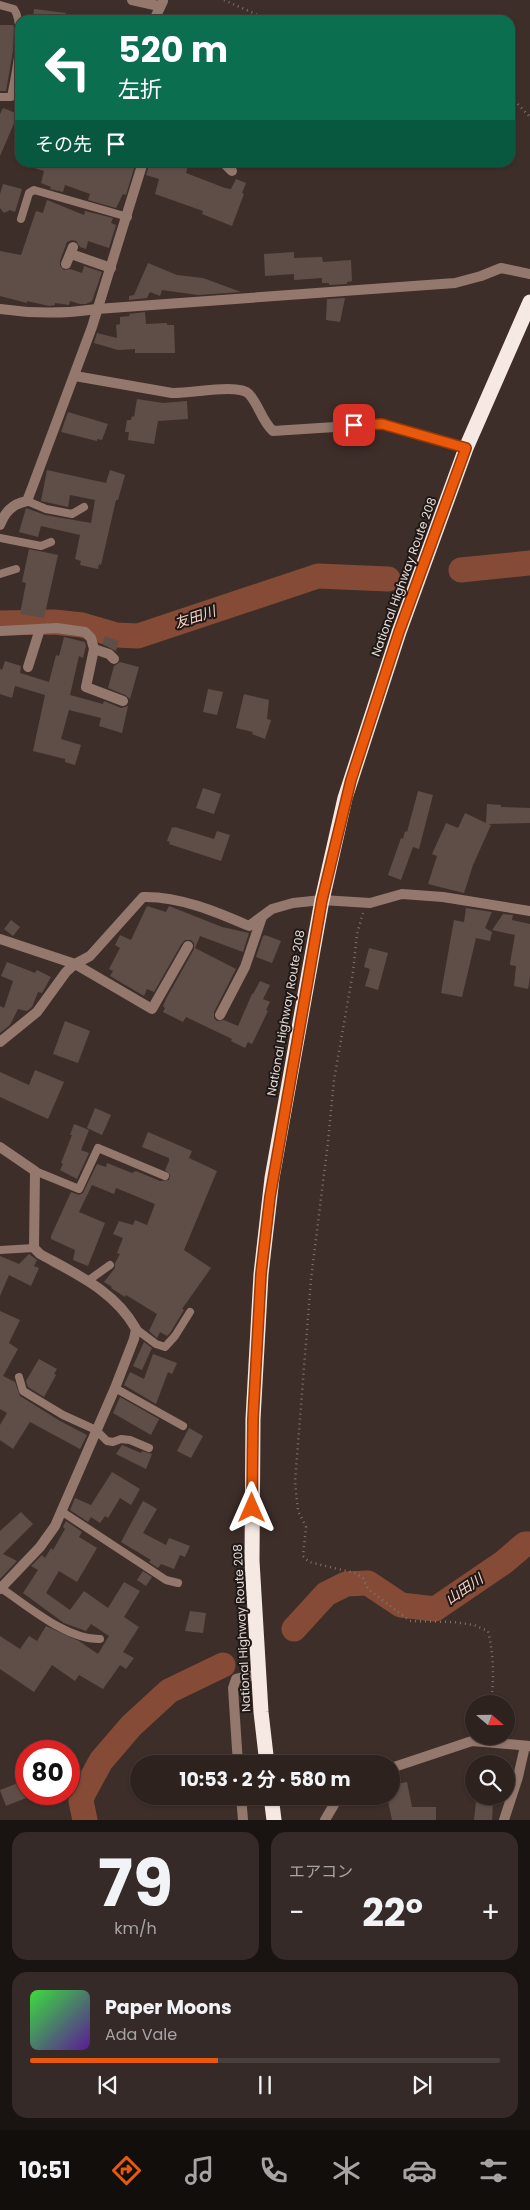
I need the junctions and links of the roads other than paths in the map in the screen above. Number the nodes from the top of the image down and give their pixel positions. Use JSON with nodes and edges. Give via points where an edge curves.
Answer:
{"nodes":[{"id":1,"x":132,"y":0,"type":"edge"},
{"id":2,"x":161,"y":3,"type":"edge"},
{"id":3,"x":0,"y":5,"type":"edge"},
{"id":4,"x":19,"y":15,"type":"edge"},
{"id":5,"x":156,"y":15,"type":"edge"},
{"id":6,"x":15,"y":76,"type":"edge"},
{"id":7,"x":0,"y":97,"type":"edge"},
{"id":8,"x":11,"y":97,"type":"junction"},
{"id":9,"x":15,"y":98,"type":"edge"},
{"id":10,"x":142,"y":167,"type":"edge"},
{"id":11,"x":228,"y":167,"type":"edge"},
{"id":12,"x":232,"y":171,"type":"dead end"},
{"id":13,"x":128,"y":217,"type":"junction"},
{"id":14,"x":21,"y":219,"type":"dead end"},
{"id":15,"x":70,"y":255,"type":"dead end"},
{"id":16,"x":111,"y":268,"type":"junction"},
{"id":17,"x":530,"y":274,"type":"edge"},
{"id":18,"x":530,"y":302,"type":"edge"},
{"id":19,"x":0,"y":309,"type":"edge"},
{"id":20,"x":97,"y":309,"type":"junction"},
{"id":21,"x":75,"y":376,"type":"junction"},
{"id":22,"x":466,"y":448,"type":"junction"},
{"id":23,"x":27,"y":501,"type":"junction"},
{"id":24,"x":84,"y":507,"type":"dead end"},
{"id":25,"x":0,"y":525,"type":"edge"},
{"id":26,"x":0,"y":538,"type":"edge"},
{"id":27,"x":50,"y":542,"type":"dead end"},
{"id":28,"x":16,"y":568,"type":"dead end"},
{"id":29,"x":0,"y":574,"type":"edge"},
{"id":30,"x":40,"y":629,"type":"junction"},
{"id":31,"x":0,"y":631,"type":"edge"},
{"id":32,"x":94,"y":649,"type":"junction"},
{"id":33,"x":114,"y":659,"type":"dead end"},
{"id":34,"x":28,"y":667,"type":"dead end"},
{"id":35,"x":123,"y":701,"type":"dead end"},
{"id":36,"x":322,"y":900,"type":"junction"},
{"id":37,"x":530,"y":911,"type":"edge"},
{"id":38,"x":262,"y":916,"type":"junction"},
{"id":39,"x":0,"y":939,"type":"edge"},
{"id":40,"x":188,"y":946,"type":"dead end"},
{"id":41,"x":75,"y":964,"type":"junction"},
{"id":42,"x":220,"y":1015,"type":"dead end"},
{"id":43,"x":0,"y":1042,"type":"edge"},
{"id":44,"x":0,"y":1147,"type":"edge"},
{"id":45,"x":35,"y":1171,"type":"junction"},
{"id":46,"x":165,"y":1176,"type":"dead end"},
{"id":47,"x":34,"y":1248,"type":"junction"},
{"id":48,"x":0,"y":1250,"type":"edge"},
{"id":49,"x":110,"y":1265,"type":"dead end"},
{"id":50,"x":88,"y":1280,"type":"junction"},
{"id":51,"x":190,"y":1312,"type":"dead end"},
{"id":52,"x":136,"y":1329,"type":"junction"},
{"id":53,"x":19,"y":1377,"type":"dead end"},
{"id":54,"x":115,"y":1388,"type":"junction"},
{"id":55,"x":183,"y":1426,"type":"dead end"},
{"id":56,"x":96,"y":1430,"type":"junction"},
{"id":57,"x":149,"y":1448,"type":"dead end"},
{"id":58,"x":61,"y":1511,"type":"junction"},
{"id":59,"x":178,"y":1583,"type":"dead end"},
{"id":60,"x":1,"y":1589,"type":"edge"},
{"id":61,"x":100,"y":1639,"type":"dead end"},
{"id":62,"x":258,"y":1674,"type":"junction"},
{"id":63,"x":528,"y":1746,"type":"edge"},
{"id":64,"x":237,"y":1755,"type":"edge"},
{"id":65,"x":266,"y":1755,"type":"edge"},
{"id":66,"x":400,"y":1765,"type":"edge"},
{"id":67,"x":242,"y":1805,"type":"edge"},
{"id":68,"x":272,"y":1805,"type":"edge"},
{"id":69,"x":334,"y":1805,"type":"edge"},
{"id":70,"x":244,"y":1820,"type":"edge"},
{"id":71,"x":274,"y":1820,"type":"edge"},
{"id":72,"x":325,"y":1820,"type":"edge"},
{"id":73,"x":504,"y":1820,"type":"edge"}],
"edges":[{"from":1,"to":2,"type":"street"},
{"from":2,"to":5,"type":"street"},
{"from":3,"to":4,"type":"lane","via":[[14,9]]},
{"from":6,"to":8,"type":"lane"},
{"from":7,"to":8,"type":"lane"},
{"from":8,"to":9,"type":"lane"},
{"from":10,"to":13,"type":"street"},
{"from":11,"to":12,"type":"street"},
{"from":13,"to":14,"type":"lane","via":[[34,190],[29,193]]},
{"from":13,"to":16,"type":"street"},
{"from":15,"to":16,"type":"street"},
{"from":16,"to":20,"type":"street"},
{"from":17,"to":20,"type":"street","via":[[501,268],[454,283]]},
{"from":18,"to":22,"type":"highway","name":"National Highway Route 208"},
{"from":19,"to":20,"type":"street","via":[[66,314]]},
{"from":20,"to":21,"type":"street"},
{"from":21,"to":22,"type":"street","via":[[172,394],[244,391],[251,396],[273,431],[382,424]]},
{"from":21,"to":23,"type":"street"},
{"from":22,"to":36,"type":"highway","name":"National Highway Route 208","via":[[399,632],[351,780]]},
{"from":23,"to":24,"type":"lane","via":[[72,514]]},
{"from":23,"to":25,"type":"street","via":[[9,509]]},
{"from":26,"to":27,"type":"lane","via":[[41,546]]},
{"from":28,"to":29,"type":"lane"},
{"from":30,"to":31,"type":"street"},
{"from":30,"to":32,"type":"street","via":[[84,632],[91,638]]},
{"from":30,"to":34,"type":"street"},
{"from":32,"to":33,"type":"street"},
{"from":32,"to":35,"type":"street","via":[[86,687]]},
{"from":36,"to":37,"type":"street","via":[[366,902],[402,894]]},
{"from":36,"to":38,"type":"street","via":[[293,903],[272,909]]},
{"from":36,"to":62,"type":"highway","name":"National Highway Route 208","via":[[272,1178],[261,1274],[253,1419],[252,1561]]},
{"from":38,"to":41,"type":"street","via":[[249,926],[185,903],[143,897],[90,956]]},
{"from":38,"to":42,"type":"street","via":[[238,984]]},
{"from":39,"to":41,"type":"street"},
{"from":40,"to":41,"type":"street","via":[[152,1009]]},
{"from":41,"to":43,"type":"street","via":[[37,1012]]},
{"from":44,"to":45,"type":"street"},
{"from":45,"to":46,"type":"lane","via":[[79,1189],[98,1148]]},
{"from":45,"to":47,"type":"street"},
{"from":47,"to":48,"type":"lane"},
{"from":47,"to":50,"type":"street"},
{"from":49,"to":50,"type":"lane"},
{"from":50,"to":52,"type":"street","via":[[117,1304]]},
{"from":51,"to":52,"type":"lane","via":[[176,1336],[165,1347]]},
{"from":52,"to":54,"type":"street"},
{"from":53,"to":56,"type":"lane","via":[[23,1391],[62,1415]]},
{"from":54,"to":55,"type":"lane"},
{"from":54,"to":56,"type":"street"},
{"from":56,"to":57,"type":"lane","via":[[107,1441],[130,1440]]},
{"from":56,"to":58,"type":"street"},
{"from":58,"to":59,"type":"lane","via":[[166,1580]]},
{"from":58,"to":60,"type":"street","via":[[40,1547]]},
{"from":60,"to":61,"type":"lane","via":[[74,1635]]},
{"from":62,"to":64,"type":"street","via":[[236,1679],[233,1688]]},
{"from":62,"to":65,"type":"highway","name":"National Highway Route 208"},
{"from":63,"to":66,"type":"street","via":[[472,1741]]},
{"from":63,"to":73,"type":"street"},
{"from":67,"to":70,"type":"street"},
{"from":68,"to":71,"type":"highway"},
{"from":69,"to":72,"type":"street"}]}
